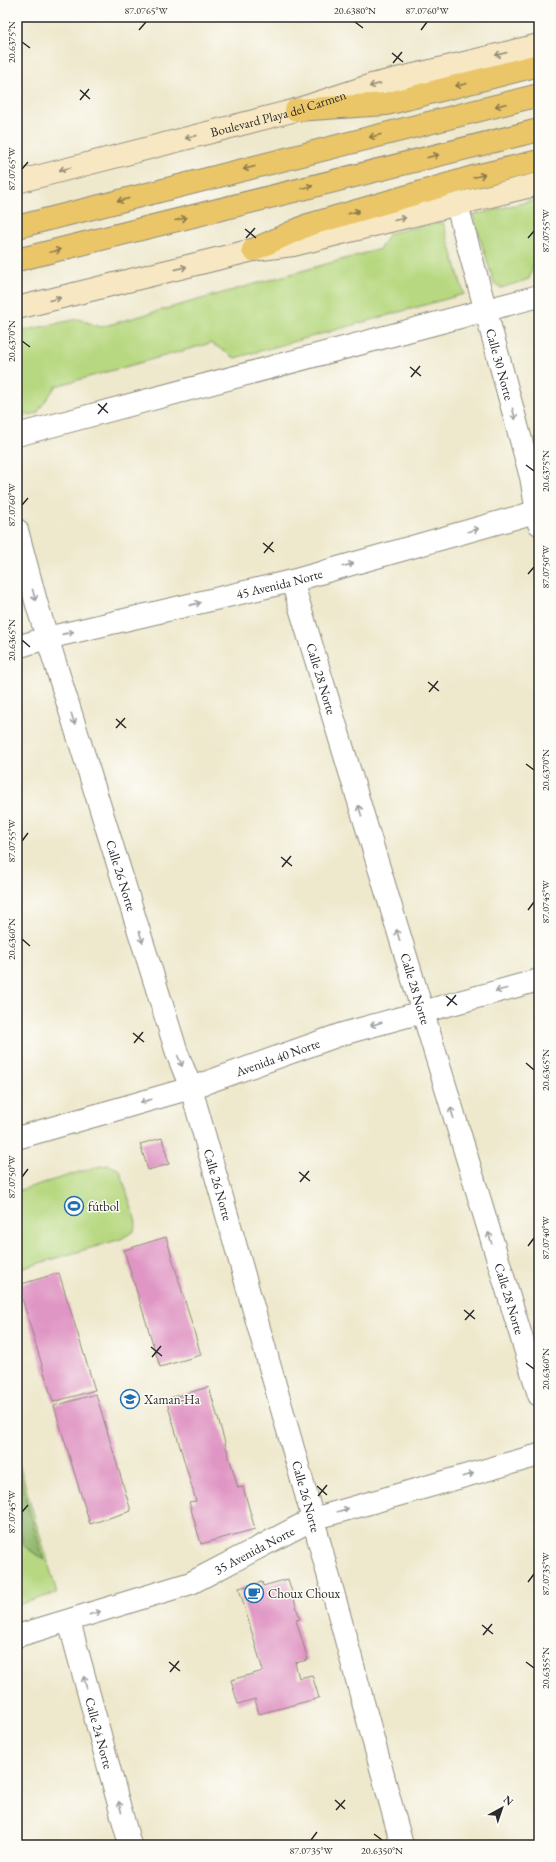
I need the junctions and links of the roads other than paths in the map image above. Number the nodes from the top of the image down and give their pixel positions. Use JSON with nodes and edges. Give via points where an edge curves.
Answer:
{"nodes":[{"id":1,"x":539,"y":45,"type":"edge"},
{"id":2,"x":539,"y":65,"type":"edge"},
{"id":3,"x":539,"y":95,"type":"edge"},
{"id":4,"x":296,"y":110,"type":"junction"},
{"id":5,"x":539,"y":130,"type":"edge"},
{"id":6,"x":539,"y":160,"type":"edge"},
{"id":7,"x":17,"y":182,"type":"edge"},
{"id":8,"x":539,"y":184,"type":"edge"},
{"id":9,"x":457,"y":205,"type":"junction"},
{"id":10,"x":17,"y":227,"type":"edge"},
{"id":11,"x":253,"y":250,"type":"junction"},
{"id":12,"x":17,"y":260,"type":"edge"},
{"id":13,"x":539,"y":296,"type":"edge"},
{"id":14,"x":17,"y":308,"type":"edge"},
{"id":15,"x":486,"y":309,"type":"junction"},
{"id":16,"x":17,"y":435,"type":"edge"},
{"id":17,"x":538,"y":516,"type":"edge"},
{"id":18,"x":17,"y":530,"type":"edge"},
{"id":19,"x":292,"y":581,"type":"junction"},
{"id":20,"x":47,"y":638,"type":"junction"},
{"id":21,"x":17,"y":647,"type":"edge"},
{"id":22,"x":539,"y":980,"type":"edge"},
{"id":23,"x":422,"y":1011,"type":"junction"},
{"id":24,"x":191,"y":1088,"type":"junction"},
{"id":25,"x":17,"y":1138,"type":"edge"},
{"id":26,"x":539,"y":1395,"type":"edge"},
{"id":27,"x":539,"y":1455,"type":"edge"},
{"id":28,"x":313,"y":1518,"type":"junction"},
{"id":29,"x":69,"y":1621,"type":"junction"},
{"id":30,"x":17,"y":1636,"type":"edge"},
{"id":31,"x":130,"y":1845,"type":"edge"},
{"id":32,"x":402,"y":1845,"type":"edge"}],
"edges":[{"from":1,"to":4,"type":"main road","name":"Boulevard Playa del Carmen","one_way":true,"via":[[372,85]]},
{"from":2,"to":4,"type":"highway","one_way":true,"via":[[386,104]]},
{"from":3,"to":10,"type":"highway","one_way":true},
{"from":4,"to":7,"type":"main road","name":"Boulevard Playa del Carmen","one_way":true},
{"from":12,"to":5,"type":"highway","one_way":true},
{"from":11,"to":6,"type":"highway","one_way":true,"via":[[308,225]]},
{"from":8,"to":9,"type":"main road"},
{"from":11,"to":9,"type":"main road","one_way":true,"via":[[293,245]]},
{"from":9,"to":15,"type":"street","name":"Calle 30 Norte"},
{"from":14,"to":11,"type":"main road","one_way":true},
{"from":13,"to":15,"type":"street"},
{"from":15,"to":16,"type":"street"},
{"from":15,"to":17,"type":"street","name":"Calle 30 Norte","one_way":true},
{"from":19,"to":17,"type":"street","name":"45 Avenida Norte","one_way":true},
{"from":18,"to":20,"type":"street","name":"Calle 26 Norte","one_way":true},
{"from":20,"to":19,"type":"street","name":"45 Avenida Norte","one_way":true},
{"from":23,"to":19,"type":"street","name":"Calle 28 Norte","one_way":true},
{"from":20,"to":21,"type":"street","name":"45 Avenida Norte"},
{"from":20,"to":24,"type":"street","name":"Calle 26 Norte","one_way":true,"via":[[177,1053]]},
{"from":22,"to":23,"type":"street","name":"Avenida 40 Norte","one_way":true},
{"from":23,"to":24,"type":"street","name":"Avenida 40 Norte","one_way":true,"via":[[342,1034]]},
{"from":26,"to":23,"type":"street","name":"Calle 28 Norte","one_way":true},
{"from":24,"to":25,"type":"street","name":"Avenida 40 Norte","one_way":true},
{"from":24,"to":28,"type":"street","name":"Calle 26 Norte"},
{"from":28,"to":27,"type":"street","name":"35 Avenida Norte","one_way":true},
{"from":29,"to":28,"type":"street","name":"35 Avenida Norte","one_way":true,"via":[[191,1583]]},
{"from":28,"to":32,"type":"street","name":"Calle 26 Norte"},
{"from":29,"to":30,"type":"street","name":"35 Avenida Norte"},
{"from":31,"to":29,"type":"street","name":"Calle 24 Norte","one_way":true}]}
